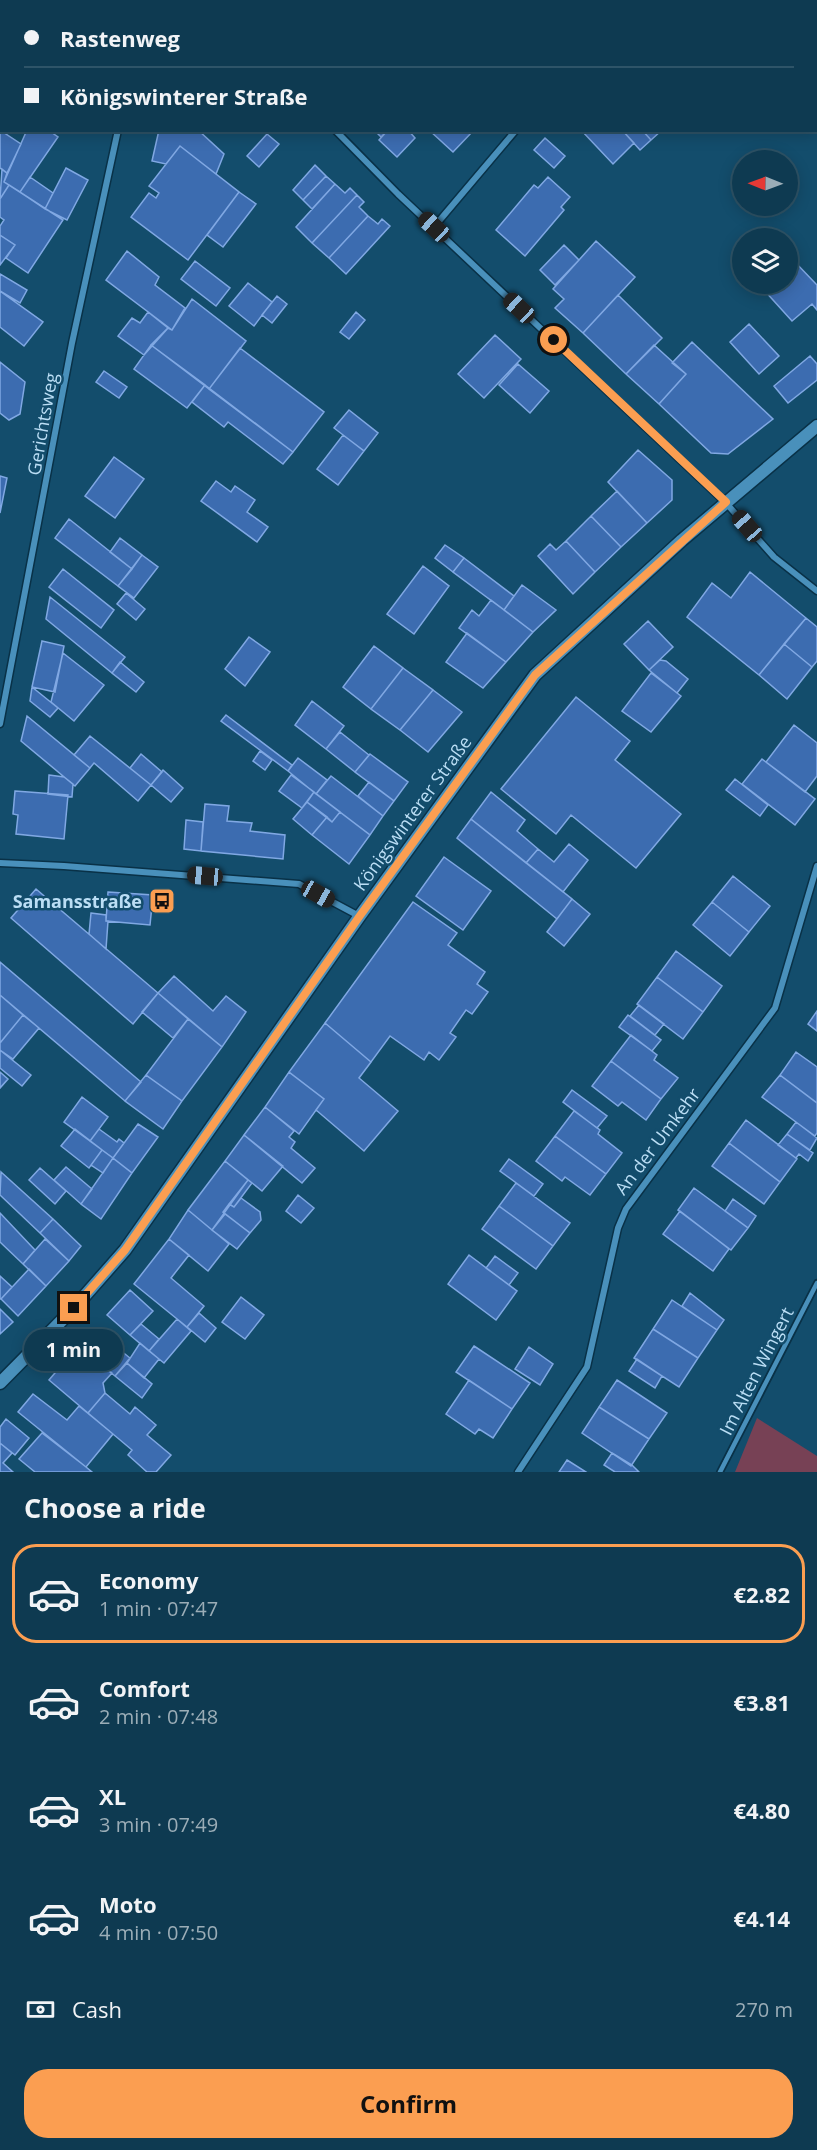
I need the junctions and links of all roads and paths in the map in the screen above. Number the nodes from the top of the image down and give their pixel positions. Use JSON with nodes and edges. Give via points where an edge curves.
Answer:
{"nodes":[{"id":1,"x":118,"y":132,"type":"edge"},
{"id":2,"x":337,"y":132,"type":"edge"},
{"id":3,"x":514,"y":132,"type":"edge"},
{"id":4,"x":434,"y":227,"type":"junction"},
{"id":5,"x":817,"y":426,"type":"edge"},
{"id":6,"x":726,"y":502,"type":"junction"},
{"id":7,"x":817,"y":591,"type":"edge"},
{"id":8,"x":0,"y":724,"type":"edge"},
{"id":9,"x":0,"y":863,"type":"edge"},
{"id":10,"x":817,"y":866,"type":"edge"},
{"id":11,"x":359,"y":917,"type":"junction"},
{"id":12,"x":817,"y":1283,"type":"edge"},
{"id":13,"x":0,"y":1383,"type":"edge"},
{"id":14,"x":518,"y":1472,"type":"edge"},
{"id":15,"x":720,"y":1472,"type":"edge"}],
"edges":[{"from":1,"to":8,"type":"street","name":"Gerichtsweg","via":[[72,343]]},
{"from":2,"to":4,"type":"street"},
{"from":3,"to":4,"type":"street"},
{"from":4,"to":6,"type":"street"},
{"from":5,"to":6,"type":"main road","name":"Königswinterer Straße"},
{"from":6,"to":7,"type":"street","via":[[774,556]]},
{"from":6,"to":11,"type":"main road","name":"Königswinterer Straße","via":[[535,675]]},
{"from":9,"to":11,"type":"street","via":[[299,884]]},
{"from":10,"to":14,"type":"street","name":"An der Umkehr","via":[[775,1008],[626,1209],[618,1228],[587,1367]]},
{"from":11,"to":13,"type":"main road","name":"Königswinterer Straße","via":[[125,1250]]},
{"from":12,"to":15,"type":"lane","name":"Im Alten Wingert"}]}
